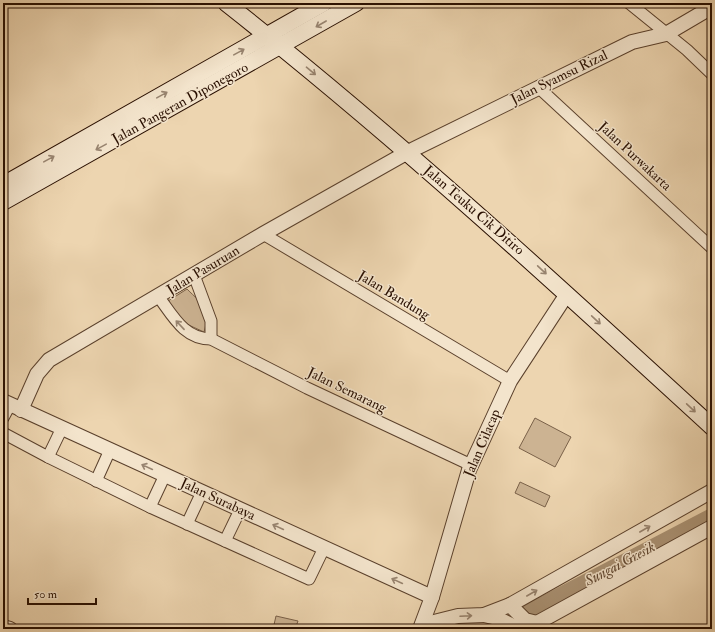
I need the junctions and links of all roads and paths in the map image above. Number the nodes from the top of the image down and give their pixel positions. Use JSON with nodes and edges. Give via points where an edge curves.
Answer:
{"nodes":[{"id":1,"x":226,"y":3,"type":"edge"},
{"id":2,"x":324,"y":3,"type":"edge"},
{"id":3,"x":356,"y":3,"type":"edge"},
{"id":4,"x":629,"y":3,"type":"edge"},
{"id":5,"x":712,"y":7,"type":"edge"},
{"id":6,"x":666,"y":34,"type":"junction"},
{"id":7,"x":268,"y":36,"type":"junction"},
{"id":8,"x":281,"y":46,"type":"junction"},
{"id":9,"x":712,"y":74,"type":"edge"},
{"id":10,"x":538,"y":87,"type":"junction"},
{"id":11,"x":408,"y":152,"type":"junction"},
{"id":12,"x":33,"y":176,"type":"junction"},
{"id":13,"x":3,"y":185,"type":"edge"},
{"id":14,"x":3,"y":202,"type":"edge"},
{"id":15,"x":263,"y":234,"type":"junction"},
{"id":16,"x":712,"y":248,"type":"edge"},
{"id":17,"x":194,"y":275,"type":"junction"},
{"id":18,"x":567,"y":294,"type":"junction"},
{"id":19,"x":158,"y":296,"type":"junction"},
{"id":20,"x":211,"y":339,"type":"junction"},
{"id":21,"x":510,"y":381,"type":"junction"},
{"id":22,"x":9,"y":409,"type":"edge"},
{"id":23,"x":712,"y":427,"type":"edge"},
{"id":24,"x":60,"y":432,"type":"junction"},
{"id":25,"x":3,"y":433,"type":"edge"},
{"id":26,"x":110,"y":450,"type":"junction"},
{"id":27,"x":50,"y":453,"type":"junction"},
{"id":28,"x":471,"y":465,"type":"junction"},
{"id":29,"x":100,"y":473,"type":"junction"},
{"id":30,"x":163,"y":480,"type":"junction"},
{"id":31,"x":712,"y":491,"type":"edge"},
{"id":32,"x":199,"y":498,"type":"junction"},
{"id":33,"x":153,"y":502,"type":"junction"},
{"id":34,"x":238,"y":514,"type":"junction"},
{"id":35,"x":189,"y":519,"type":"junction"},
{"id":36,"x":712,"y":527,"type":"edge"},
{"id":37,"x":228,"y":537,"type":"junction"},
{"id":38,"x":321,"y":553,"type":"junction"},
{"id":39,"x":432,"y":597,"type":"junction"},
{"id":40,"x":510,"y":605,"type":"junction"},
{"id":41,"x":484,"y":615,"type":"junction"},
{"id":42,"x":505,"y":625,"type":"edge"},
{"id":43,"x":532,"y":626,"type":"edge"},
{"id":44,"x":3,"y":627,"type":"edge"},
{"id":45,"x":421,"y":627,"type":"edge"},
{"id":46,"x":10,"y":629,"type":"edge"},
{"id":47,"x":519,"y":629,"type":"edge"}],
"edges":[{"from":1,"to":7,"type":"main road","name":"Jalan Teuku Cik Ditiro"},
{"from":2,"to":7,"type":"main road","name":"Jalan Pangeran Diponegoro"},
{"from":3,"to":8,"type":"main road","name":"Jalan Pangeran Diponegoro","one_way":true},
{"from":4,"to":6,"type":"street"},
{"from":5,"to":6,"type":"street","name":"Jalan Syamsu Rizal"},
{"from":6,"to":9,"type":"street"},
{"from":6,"to":10,"type":"street","name":"Jalan Syamsu Rizal","via":[[632,42]]},
{"from":7,"to":8,"type":"main road","name":"Jalan Teuku Cik Ditiro"},
{"from":12,"to":7,"type":"main road","name":"Jalan Pangeran Diponegoro","one_way":true},
{"from":8,"to":11,"type":"main road","name":"Jalan Teuku Cik Ditiro","one_way":true},
{"from":8,"to":12,"type":"main road","name":"Jalan Pangeran Diponegoro","one_way":true},
{"from":10,"to":11,"type":"street","name":"Jalan Syamsu Rizal"},
{"from":10,"to":16,"type":"street","name":"Jalan Purwakarta"},
{"from":11,"to":15,"type":"street","name":"Jalan Pasuruan"},
{"from":11,"to":18,"type":"main road","name":"Jalan Teuku Cik Ditiro","one_way":true},
{"from":12,"to":13,"type":"main road","name":"Jalan Pangeran Diponegoro"},
{"from":12,"to":14,"type":"main road","name":"Jalan Pangeran Diponegoro"},
{"from":15,"to":17,"type":"street","name":"Jalan Pasuruan"},
{"from":15,"to":21,"type":"street","name":"Jalan Bandung"},
{"from":17,"to":19,"type":"street","name":"Jalan Pasuruan"},
{"from":17,"to":20,"type":"street","via":[[211,321]]},
{"from":18,"to":21,"type":"street","name":"Jalan Cilacap"},
{"from":18,"to":23,"type":"main road","name":"Jalan Teuku Cik Ditiro","one_way":true},
{"from":20,"to":19,"type":"street","name":"Jalan Semarang","one_way":true,"via":[[197,338],[180,326]]},
{"from":19,"to":22,"type":"street","name":"Jalan Pasuruan","via":[[50,360]]},
{"from":20,"to":28,"type":"street","name":"Jalan Semarang","via":[[307,388]]},
{"from":21,"to":28,"type":"street","name":"Jalan Cilacap"},
{"from":22,"to":24,"type":"street","name":"Jalan Surabaya"},
{"from":24,"to":26,"type":"street","name":"Jalan Surabaya"},
{"from":24,"to":27,"type":"street"},
{"from":25,"to":27,"type":"street"},
{"from":26,"to":29,"type":"street"},
{"from":30,"to":26,"type":"street","name":"Jalan Surabaya","one_way":true},
{"from":27,"to":29,"type":"street"},
{"from":28,"to":39,"type":"street","name":"Jalan Cilacap"},
{"from":29,"to":33,"type":"street"},
{"from":30,"to":32,"type":"street","name":"Jalan Surabaya"},
{"from":30,"to":33,"type":"street"},
{"from":40,"to":31,"type":"street","one_way":true},
{"from":32,"to":34,"type":"street","name":"Jalan Surabaya"},
{"from":32,"to":35,"type":"street"},
{"from":33,"to":35,"type":"street"},
{"from":34,"to":37,"type":"street"},
{"from":38,"to":34,"type":"street","name":"Jalan Surabaya","one_way":true},
{"from":35,"to":37,"type":"street"},
{"from":36,"to":43,"type":"street"},
{"from":37,"to":38,"type":"street","via":[[309,580]]},
{"from":39,"to":38,"type":"street","name":"Jalan Surabaya","one_way":true},
{"from":39,"to":45,"type":"street","name":"Jalan Cilacap"},
{"from":40,"to":41,"type":"street"},
{"from":40,"to":43,"type":"street"},
{"from":41,"to":42,"type":"street"},
{"from":45,"to":41,"type":"street","one_way":true,"via":[[458,616]]},
{"from":42,"to":47,"type":"street"},
{"from":44,"to":46,"type":"street"}]}
